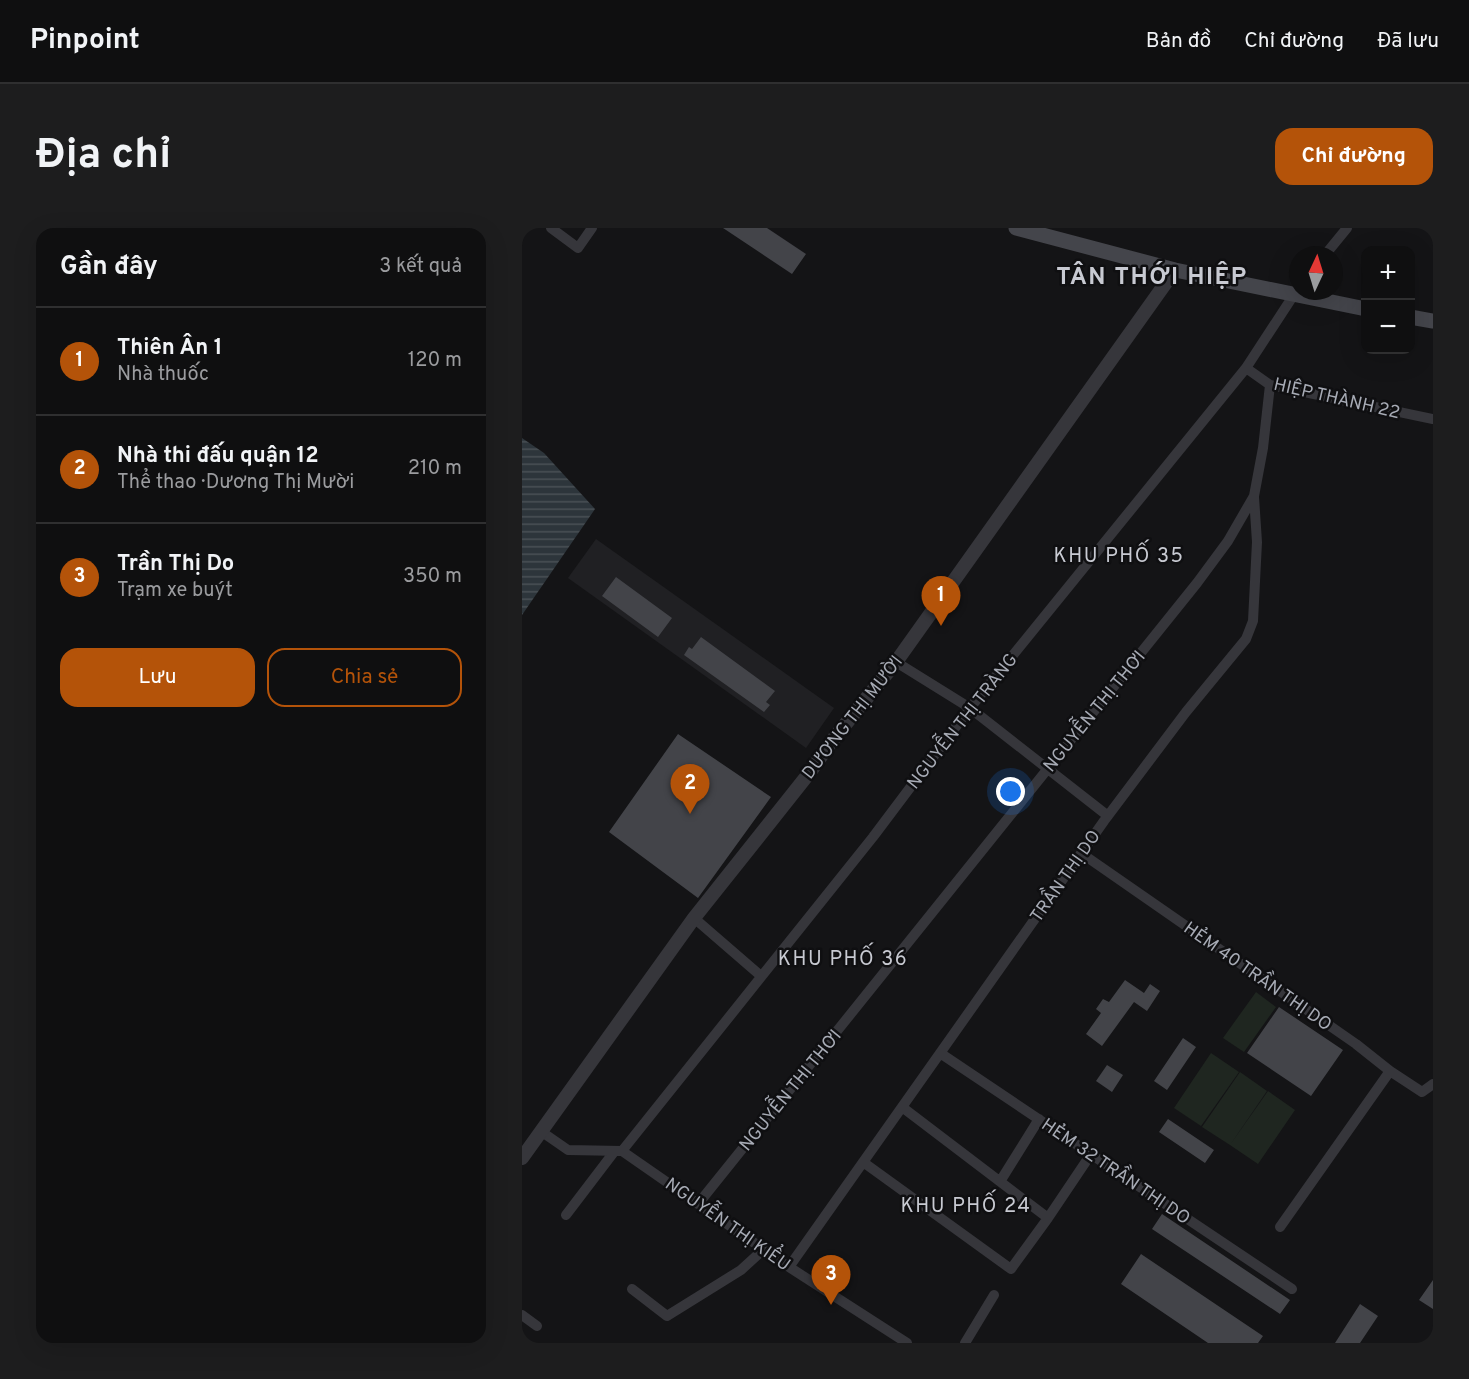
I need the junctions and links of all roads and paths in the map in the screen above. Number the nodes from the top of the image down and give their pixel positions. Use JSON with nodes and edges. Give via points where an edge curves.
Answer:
{"nodes":[{"id":1,"x":551,"y":228,"type":"edge"},
{"id":2,"x":592,"y":228,"type":"edge"},
{"id":3,"x":1016,"y":228,"type":"edge"},
{"id":4,"x":1347,"y":228,"type":"edge"},
{"id":5,"x":1332,"y":246,"type":"edge"},
{"id":6,"x":1175,"y":270,"type":"junction"},
{"id":7,"x":1289,"y":290,"type":"edge"},
{"id":8,"x":1289,"y":300,"type":"edge"},
{"id":9,"x":1330,"y":300,"type":"edge"},
{"id":10,"x":1361,"y":308,"type":"edge"},
{"id":11,"x":1415,"y":318,"type":"edge"},
{"id":12,"x":1433,"y":321,"type":"edge"},
{"id":13,"x":1246,"y":368,"type":"junction"},
{"id":14,"x":1270,"y":385,"type":"junction"},
{"id":15,"x":1433,"y":420,"type":"edge"},
{"id":16,"x":1254,"y":496,"type":"junction"},
{"id":17,"x":896,"y":662,"type":"junction"},
{"id":18,"x":970,"y":708,"type":"junction"},
{"id":19,"x":1048,"y":768,"type":"junction"},
{"id":20,"x":1108,"y":816,"type":"junction"},
{"id":21,"x":1081,"y":853,"type":"junction"},
{"id":22,"x":694,"y":918,"type":"junction"},
{"id":23,"x":761,"y":976,"type":"junction"},
{"id":24,"x":940,"y":1053,"type":"junction"},
{"id":25,"x":1390,"y":1071,"type":"junction"},
{"id":26,"x":1433,"y":1084,"type":"edge"},
{"id":27,"x":902,"y":1107,"type":"junction"},
{"id":28,"x":1039,"y":1119,"type":"junction"},
{"id":29,"x":542,"y":1132,"type":"junction"},
{"id":30,"x":618,"y":1151,"type":"junction"},
{"id":31,"x":1091,"y":1154,"type":"junction"},
{"id":32,"x":522,"y":1158,"type":"edge"},
{"id":33,"x":863,"y":1162,"type":"junction"},
{"id":34,"x":1001,"y":1180,"type":"junction"},
{"id":35,"x":698,"y":1204,"type":"junction"},
{"id":36,"x":566,"y":1215,"type":"dead end"},
{"id":37,"x":1048,"y":1218,"type":"junction"},
{"id":38,"x":1280,"y":1227,"type":"dead end"},
{"id":39,"x":764,"y":1249,"type":"junction"},
{"id":40,"x":789,"y":1267,"type":"junction"},
{"id":41,"x":632,"y":1289,"type":"dead end"},
{"id":42,"x":1292,"y":1289,"type":"dead end"},
{"id":43,"x":994,"y":1295,"type":"dead end"},
{"id":44,"x":522,"y":1315,"type":"edge"},
{"id":45,"x":537,"y":1326,"type":"dead end"},
{"id":46,"x":907,"y":1343,"type":"edge"},
{"id":47,"x":965,"y":1343,"type":"edge"}],
"edges":[{"from":1,"to":2,"type":"street","via":[[578,248]]},
{"from":3,"to":6,"type":"main road"},
{"from":4,"to":5,"type":"street"},
{"from":6,"to":7,"type":"main road"},
{"from":6,"to":17,"type":"street","name":"DƯƠNG THỊ MƯỜI"},
{"from":8,"to":13,"type":"street","name":"NGUYỄN THỊ TRÀNG"},
{"from":9,"to":10,"type":"main road"},
{"from":11,"to":12,"type":"main road"},
{"from":13,"to":14,"type":"street","name":"HIỆP THÀNH 22"},
{"from":13,"to":18,"type":"street","name":"NGUYỄN THỊ TRÀNG"},
{"from":14,"to":15,"type":"street","name":"HIỆP THÀNH 22"},
{"from":14,"to":16,"type":"street","name":"NGUYỄN THỊ THƠI"},
{"from":16,"to":19,"type":"street","name":"NGUYỄN THỊ THƠI","via":[[1197,583]]},
{"from":16,"to":20,"type":"street","name":"TRẦN THỊ DO","via":[[1257,542],[1253,621],[1246,639]]},
{"from":17,"to":18,"type":"street"},
{"from":17,"to":22,"type":"street","name":"DƯƠNG THỊ MƯỜI"},
{"from":18,"to":19,"type":"street"},
{"from":18,"to":23,"type":"street","name":"NGUYỄN THỊ TRÀNG"},
{"from":19,"to":20,"type":"street"},
{"from":19,"to":35,"type":"street","name":"NGUYỄN THỊ THƠI"},
{"from":20,"to":21,"type":"street","name":"TRẦN THỊ DO"},
{"from":21,"to":24,"type":"street","name":"TRẦN THỊ DO"},
{"from":21,"to":25,"type":"street","name":"HẺM 40 TRẦN THỊ DO"},
{"from":22,"to":23,"type":"street"},
{"from":22,"to":29,"type":"street","name":"DƯƠNG THỊ MƯỜI"},
{"from":23,"to":30,"type":"street","name":"NGUYỄN THỊ TRÀNG"},
{"from":24,"to":27,"type":"street","name":"TRẦN THỊ DO"},
{"from":24,"to":28,"type":"street","name":"HẺM 32 TRẦN THỊ DO"},
{"from":25,"to":26,"type":"street","name":"HẺM 40 TRẦN THỊ DO","via":[[1422,1092]]},
{"from":25,"to":38,"type":"street"},
{"from":27,"to":33,"type":"street","name":"TRẦN THỊ DO"},
{"from":27,"to":34,"type":"street"},
{"from":28,"to":31,"type":"street","name":"HẺM 32 TRẦN THỊ DO"},
{"from":28,"to":34,"type":"street"},
{"from":29,"to":30,"type":"street","via":[[568,1150]]},
{"from":29,"to":32,"type":"street","name":"DƯƠNG THỊ MƯỜI"},
{"from":30,"to":35,"type":"street","name":"NGUYỄN THỊ KIỂU"},
{"from":30,"to":36,"type":"street","name":"NGUYỄN THỊ TRÀNG"},
{"from":31,"to":37,"type":"street"},
{"from":31,"to":42,"type":"street","name":"HẺM 32 TRẦN THỊ DO"},
{"from":33,"to":37,"type":"street","via":[[1011,1269]]},
{"from":33,"to":40,"type":"street","name":"TRẦN THỊ DO"},
{"from":34,"to":37,"type":"street"},
{"from":35,"to":39,"type":"street","name":"NGUYỄN THỊ KIỂU"},
{"from":39,"to":40,"type":"street","name":"NGUYỄN THỊ KIỂU"},
{"from":39,"to":41,"type":"street","via":[[741,1270],[667,1316]]},
{"from":40,"to":46,"type":"street","name":"NGUYỄN THỊ KIỂU"},
{"from":43,"to":47,"type":"street"},
{"from":44,"to":45,"type":"street"}]}
